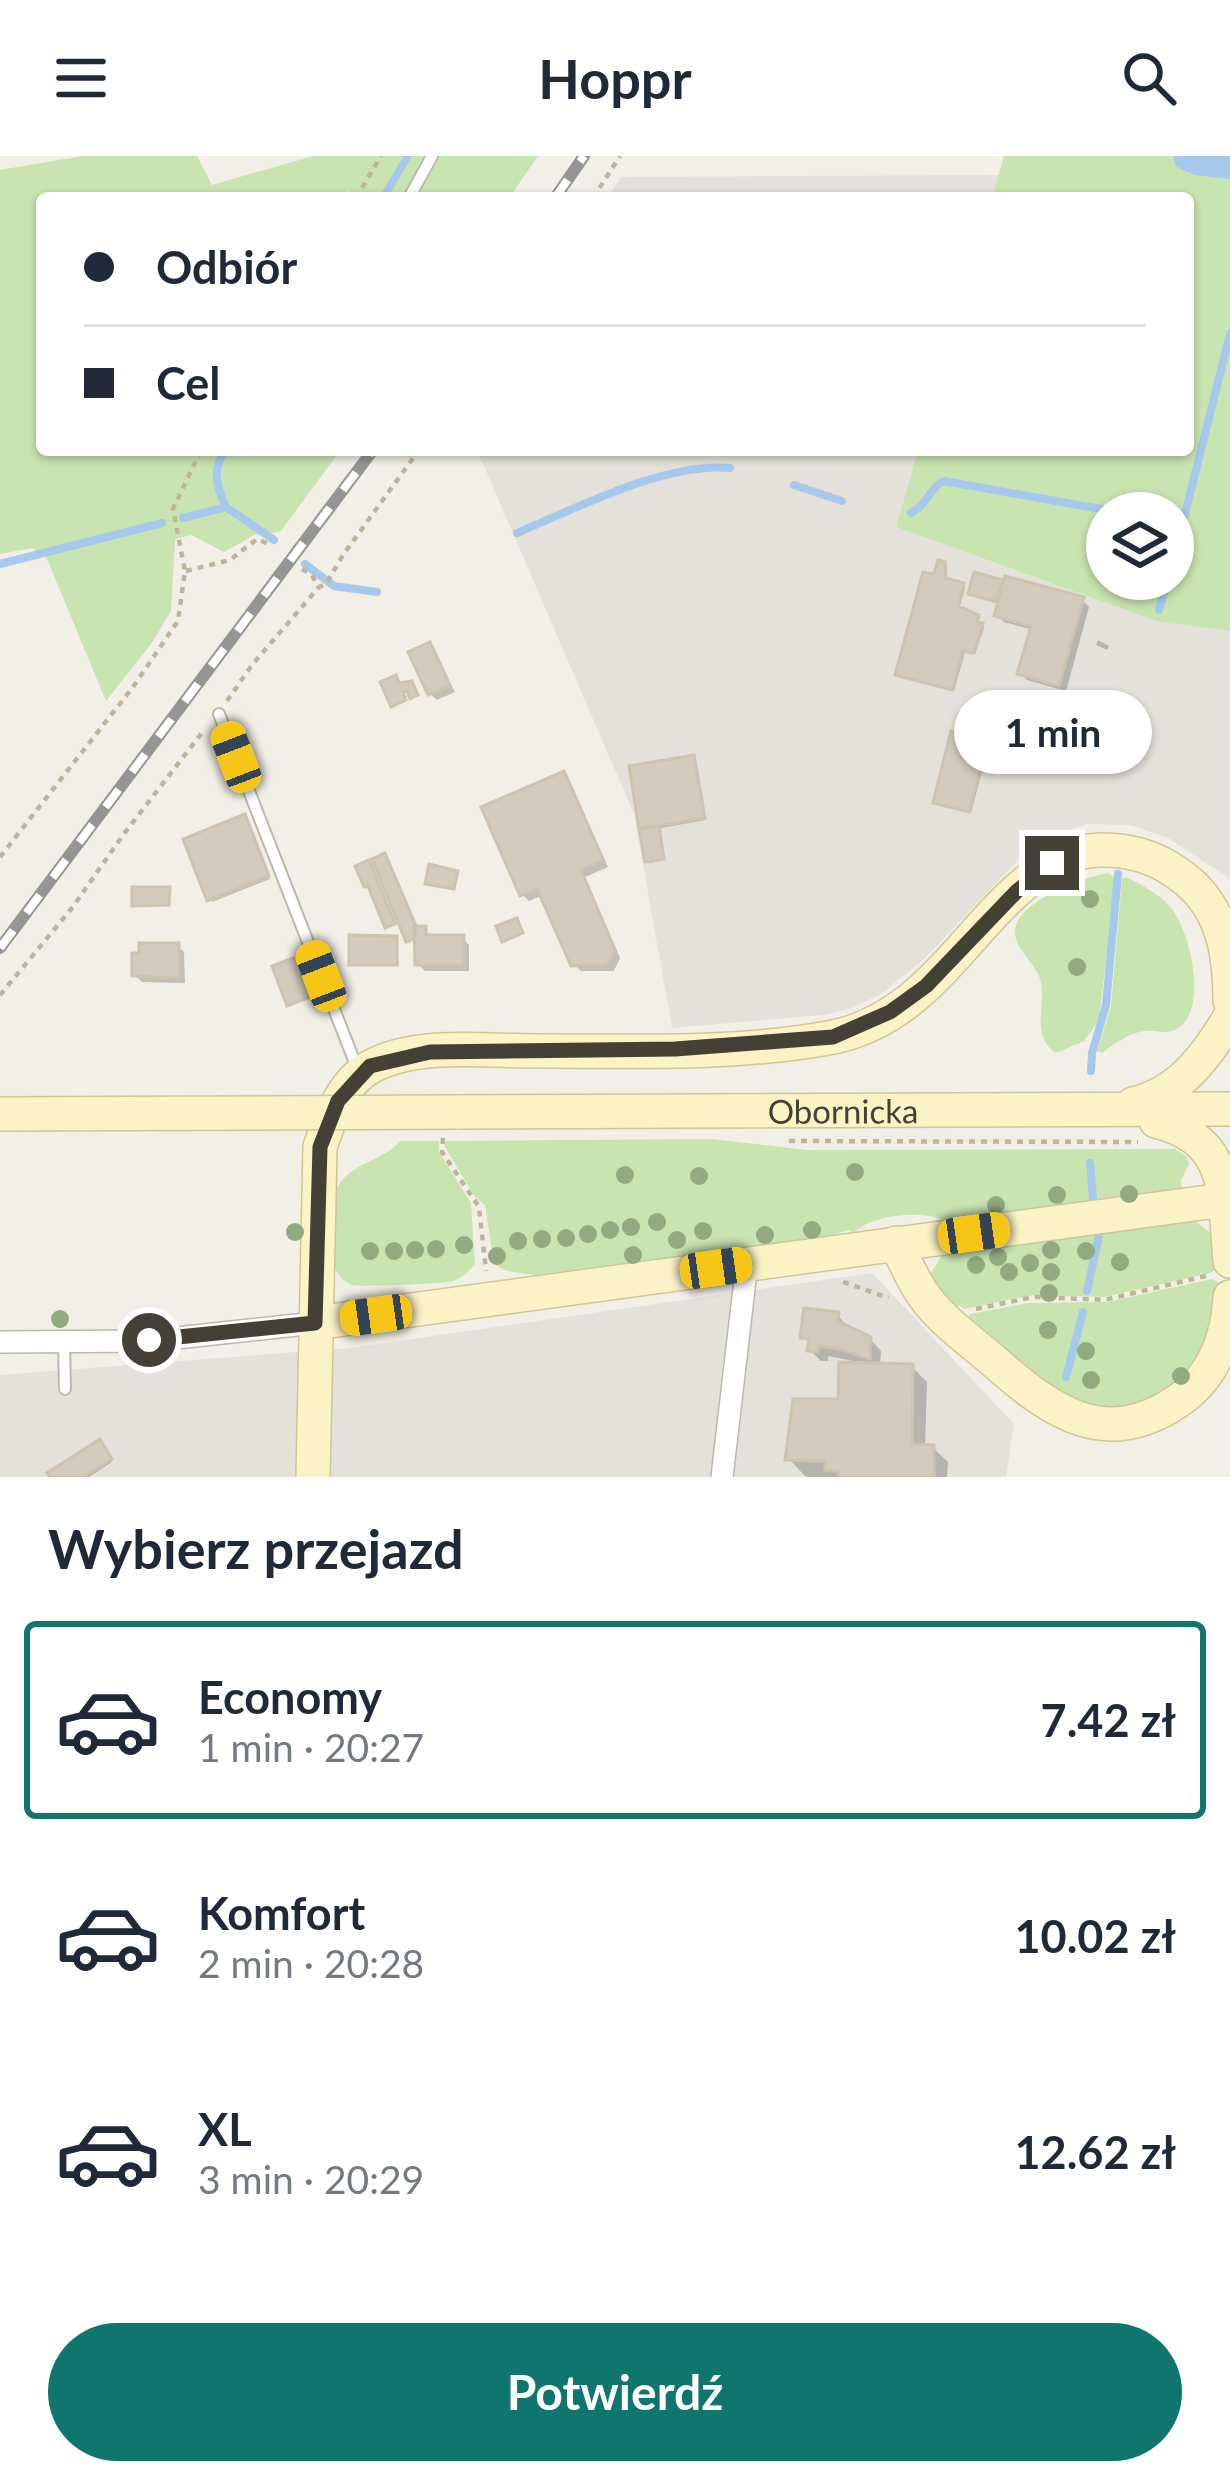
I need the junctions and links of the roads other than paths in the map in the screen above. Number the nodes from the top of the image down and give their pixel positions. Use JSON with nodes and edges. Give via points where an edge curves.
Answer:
{"nodes":[{"id":1,"x":432,"y":156,"type":"edge"},
{"id":2,"x":413,"y":192,"type":"edge"},
{"id":3,"x":219,"y":714,"type":"road end"},
{"id":4,"x":1230,"y":1001,"type":"edge"},
{"id":5,"x":1230,"y":1017,"type":"edge"},
{"id":6,"x":360,"y":1074,"type":"junction"},
{"id":7,"x":1230,"y":1109,"type":"edge"},
{"id":8,"x":1107,"y":1110,"type":"junction"},
{"id":9,"x":0,"y":1114,"type":"edge"},
{"id":10,"x":1227,"y":1199,"type":"edge"},
{"id":11,"x":896,"y":1244,"type":"junction"},
{"id":12,"x":747,"y":1263,"type":"junction"},
{"id":13,"x":1227,"y":1278,"type":"edge"},
{"id":14,"x":315,"y":1323,"type":"junction"},
{"id":15,"x":0,"y":1342,"type":"edge"},
{"id":16,"x":64,"y":1344,"type":"junction"},
{"id":17,"x":65,"y":1389,"type":"dead end"},
{"id":18,"x":313,"y":1477,"type":"edge"},
{"id":19,"x":722,"y":1477,"type":"edge"}],
"edges":[{"from":1,"to":2,"type":"lane"},
{"from":3,"to":6,"type":"lane"},
{"from":4,"to":6,"type":"street","via":[[1223,935],[1201,893],[1162,863],[1102,850],[1052,863],[926,986],[833,1037],[675,1049],[430,1052]]},
{"from":5,"to":8,"type":"street","via":[[1182,1081]]},
{"from":6,"to":14,"type":"street","via":[[338,1101],[320,1147]]},
{"from":7,"to":8,"type":"street","name":"Obornicka"},
{"from":8,"to":9,"type":"street","name":"Obornicka","bridge":true,"via":[[450,1120]]},
{"from":8,"to":10,"type":"street","via":[[1198,1135],[1216,1154]]},
{"from":10,"to":11,"type":"street"},
{"from":10,"to":13,"type":"street"},
{"from":11,"to":12,"type":"street"},
{"from":11,"to":13,"type":"street","via":[[924,1296],[1044,1403],[1117,1424],[1154,1414],[1198,1383],[1225,1336]]},
{"from":12,"to":14,"type":"street"},
{"from":12,"to":19,"type":"street"},
{"from":14,"to":16,"type":"street"},
{"from":14,"to":18,"type":"street"},
{"from":15,"to":16,"type":"street"},
{"from":16,"to":17,"type":"lane"}]}
